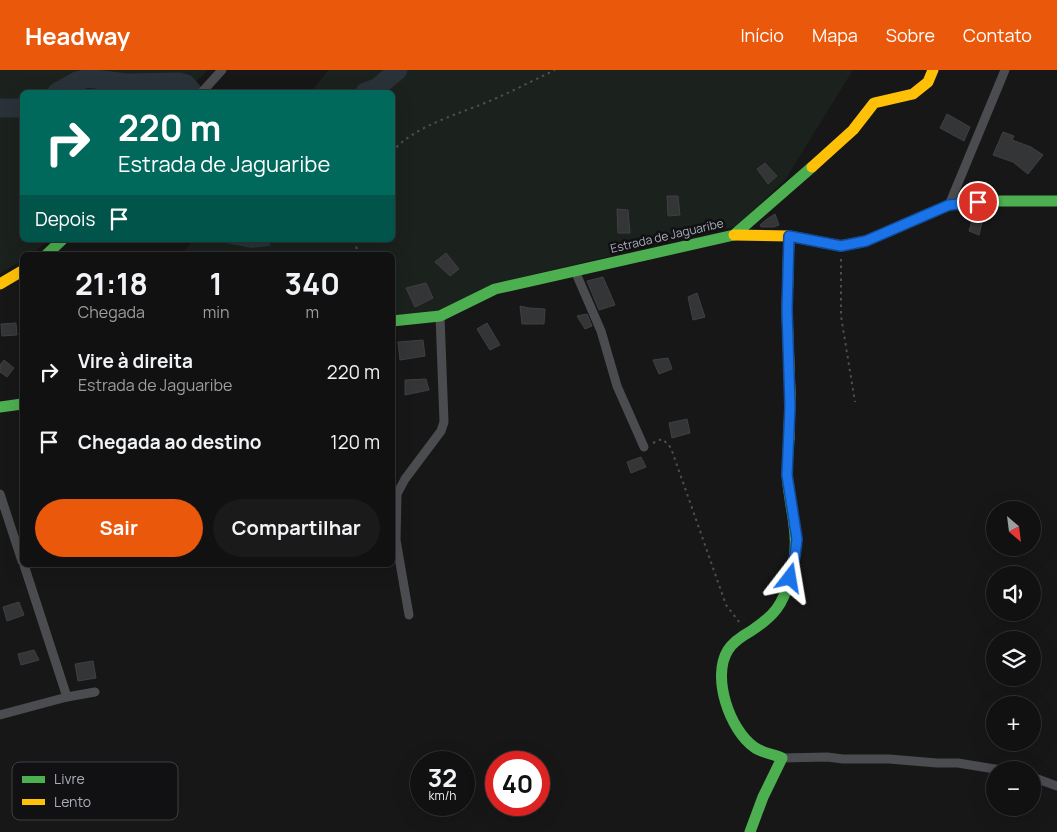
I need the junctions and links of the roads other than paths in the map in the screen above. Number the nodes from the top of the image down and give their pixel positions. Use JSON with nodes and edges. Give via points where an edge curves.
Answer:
{"nodes":[{"id":1,"x":222,"y":70,"type":"edge"},
{"id":2,"x":933,"y":70,"type":"edge"},
{"id":3,"x":1005,"y":70,"type":"edge"},
{"id":4,"x":205,"y":90,"type":"edge"},
{"id":5,"x":1057,"y":201,"type":"edge"},
{"id":6,"x":949,"y":205,"type":"junction"},
{"id":7,"x":734,"y":235,"type":"junction"},
{"id":8,"x":789,"y":236,"type":"junction"},
{"id":9,"x":60,"y":242,"type":"edge"},
{"id":10,"x":49,"y":252,"type":"edge"},
{"id":11,"x":575,"y":271,"type":"junction"},
{"id":12,"x":20,"y":272,"type":"edge"},
{"id":13,"x":0,"y":284,"type":"edge"},
{"id":14,"x":440,"y":316,"type":"junction"},
{"id":15,"x":395,"y":321,"type":"edge"},
{"id":16,"x":20,"y":404,"type":"edge"},
{"id":17,"x":0,"y":407,"type":"edge"},
{"id":18,"x":644,"y":447,"type":"road end"},
{"id":19,"x":0,"y":494,"type":"edge"},
{"id":20,"x":20,"y":555,"type":"edge"},
{"id":21,"x":25,"y":567,"type":"edge"},
{"id":22,"x":409,"y":614,"type":"dead end"},
{"id":23,"x":95,"y":692,"type":"dead end"},
{"id":24,"x":67,"y":697,"type":"junction"},
{"id":25,"x":0,"y":715,"type":"edge"},
{"id":26,"x":782,"y":758,"type":"junction"},
{"id":27,"x":986,"y":768,"type":"edge"},
{"id":28,"x":1041,"y":780,"type":"edge"},
{"id":29,"x":1057,"y":786,"type":"edge"},
{"id":30,"x":750,"y":832,"type":"edge"}],
"edges":[{"from":1,"to":4,"type":"street"},
{"from":2,"to":7,"type":"street","name":"Estrada de Jaguaribe","via":[[928,82],[913,94],[874,103],[853,130]]},
{"from":3,"to":6,"type":"street"},
{"from":5,"to":6,"type":"street"},
{"from":6,"to":8,"type":"street","via":[[866,241],[841,246]]},
{"from":7,"to":8,"type":"street"},
{"from":7,"to":11,"type":"street","name":"Estrada de Jaguaribe"},
{"from":8,"to":26,"type":"street","via":[[787,475],[797,539],[795,556],[776,613],[731,645],[725,653],[722,668],[725,698],[734,724],[755,747]]},
{"from":9,"to":10,"type":"street"},
{"from":11,"to":14,"type":"street","name":"Estrada de Jaguaribe","via":[[495,289]]},
{"from":11,"to":18,"type":"street","via":[[601,331],[617,386]]},
{"from":12,"to":13,"type":"street"},
{"from":14,"to":15,"type":"street","name":"Estrada de Jaguaribe"},
{"from":14,"to":22,"type":"street","via":[[444,422],[398,494],[396,540]]},
{"from":16,"to":17,"type":"street"},
{"from":19,"to":20,"type":"street"},
{"from":21,"to":24,"type":"street"},
{"from":23,"to":24,"type":"street"},
{"from":24,"to":25,"type":"street"},
{"from":26,"to":27,"type":"street","via":[[890,759]]},
{"from":26,"to":30,"type":"street","via":[[762,797]]},
{"from":28,"to":29,"type":"street"}]}
